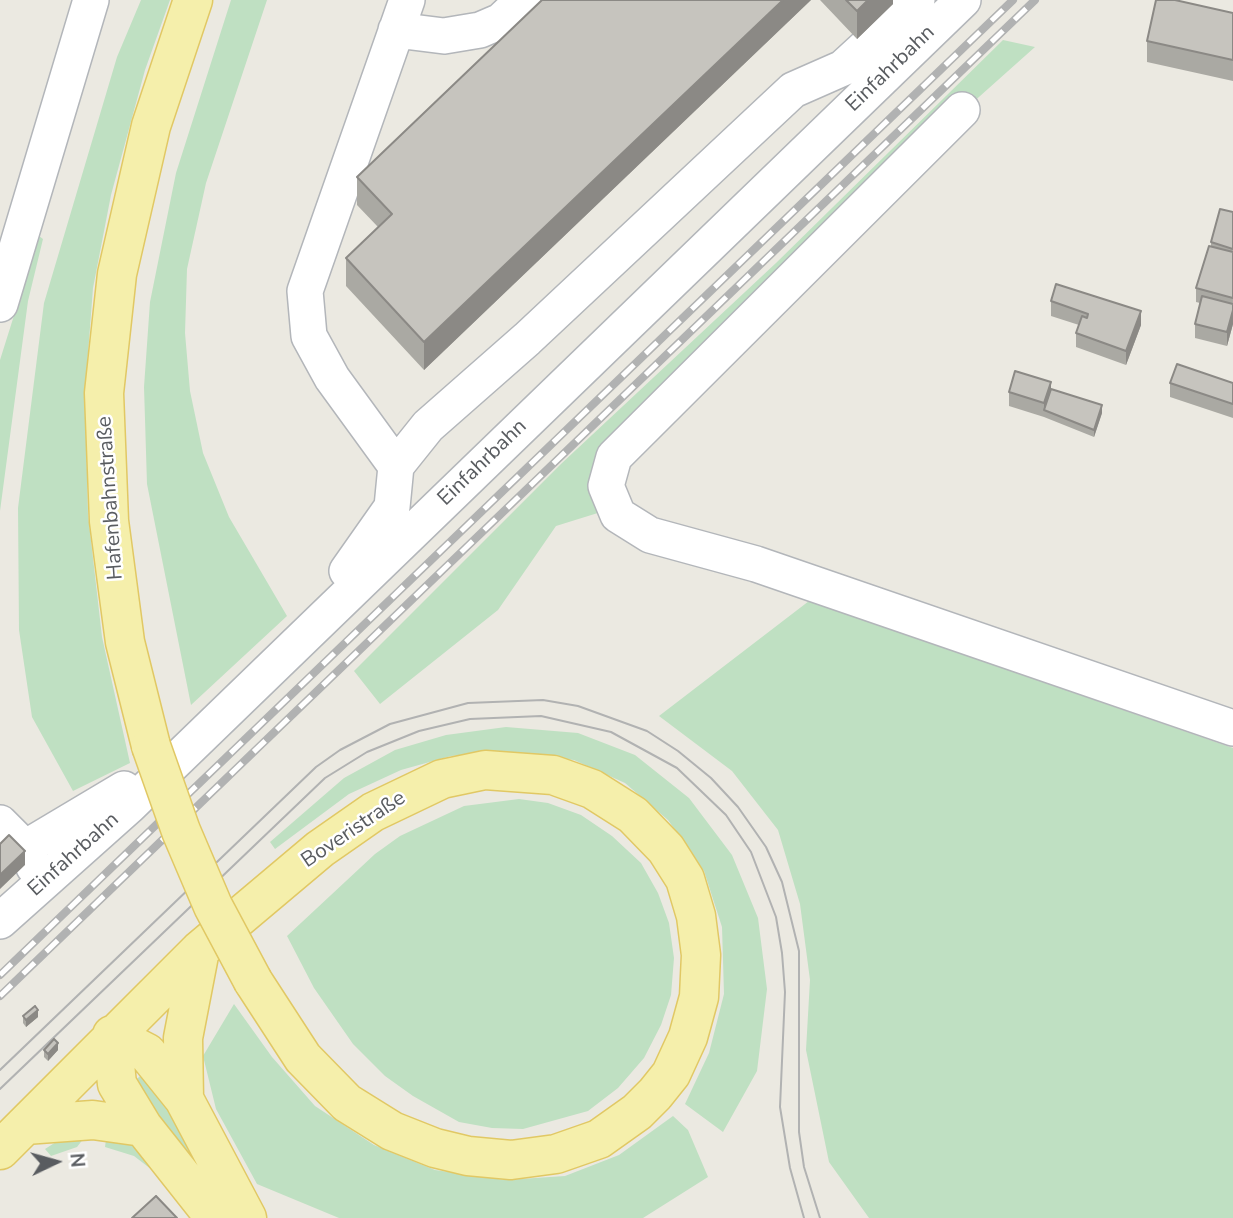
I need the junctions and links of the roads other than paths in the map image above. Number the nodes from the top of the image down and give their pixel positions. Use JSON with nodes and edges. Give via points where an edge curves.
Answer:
{"nodes":[{"id":1,"x":91,"y":0,"type":"edge"},
{"id":2,"x":193,"y":0,"type":"edge"},
{"id":3,"x":523,"y":0,"type":"edge"},
{"id":4,"x":917,"y":0,"type":"edge"},
{"id":5,"x":963,"y":0,"type":"edge"},
{"id":6,"x":401,"y":15,"type":"edge"},
{"id":7,"x":962,"y":110,"type":"dead end"},
{"id":8,"x":0,"y":304,"type":"edge"},
{"id":9,"x":396,"y":466,"type":"junction"},
{"id":10,"x":1233,"y":727,"type":"edge"},
{"id":11,"x":0,"y":823,"type":"edge"},
{"id":12,"x":25,"y":848,"type":"junction"},
{"id":13,"x":42,"y":883,"type":"junction"},
{"id":14,"x":0,"y":921,"type":"edge"},
{"id":15,"x":200,"y":950,"type":"junction"},
{"id":16,"x":253,"y":981,"type":"joint"},
{"id":17,"x":112,"y":1035,"type":"junction"},
{"id":18,"x":184,"y":1099,"type":"junction"},
{"id":19,"x":143,"y":1127,"type":"junction"},
{"id":20,"x":12,"y":1138,"type":"edge"},
{"id":21,"x":215,"y":1218,"type":"edge"},
{"id":22,"x":247,"y":1218,"type":"edge"}],
"edges":[{"from":1,"to":8,"type":"lane"},
{"from":2,"to":16,"type":"main road","name":"Hafenbahnstraße","bridge":true,"via":[[151,127],[120,261],[104,393],[108,521],[125,642],[151,746],[186,844]]},
{"from":3,"to":6,"type":"lane","via":[[501,21],[444,36]]},
{"from":4,"to":9,"type":"lane","via":[[843,68],[793,90],[428,426]]},
{"from":5,"to":13,"type":"lane","name":"Einfahrbahn","via":[[129,806]]},
{"from":6,"to":9,"type":"lane","via":[[305,291],[309,336],[332,378]]},
{"from":7,"to":10,"type":"lane","via":[[614,457],[606,486],[618,515],[650,535],[756,564]]},
{"from":9,"to":12,"type":"lane","via":[[392,507],[356,563],[122,791]]},
{"from":11,"to":12,"type":"lane"},
{"from":12,"to":13,"type":"lane"},
{"from":13,"to":14,"type":"lane","name":"Einfahrbahn"},
{"from":15,"to":16,"type":"main road","name":"Boveristraße","via":[[320,849],[406,793],[485,770],[520,770],[553,775],[592,789],[633,815],[666,849],[685,879],[701,955],[699,997],[688,1037],[671,1074],[637,1112],[600,1139],[556,1154],[511,1160],[435,1148],[392,1131],[347,1103],[303,1058]]},
{"from":15,"to":17,"type":"main road","name":"Boveristraße"},
{"from":15,"to":18,"type":"main road","via":[[183,1038]]},
{"from":17,"to":18,"type":"main road","via":[[147,1052]]},
{"from":17,"to":19,"type":"main road","via":[[117,1084]]},
{"from":17,"to":20,"type":"main road","name":"Boveristraße"},
{"from":18,"to":22,"type":"main road"},
{"from":19,"to":20,"type":"main road","via":[[93,1121]]},
{"from":19,"to":21,"type":"main road"}]}
